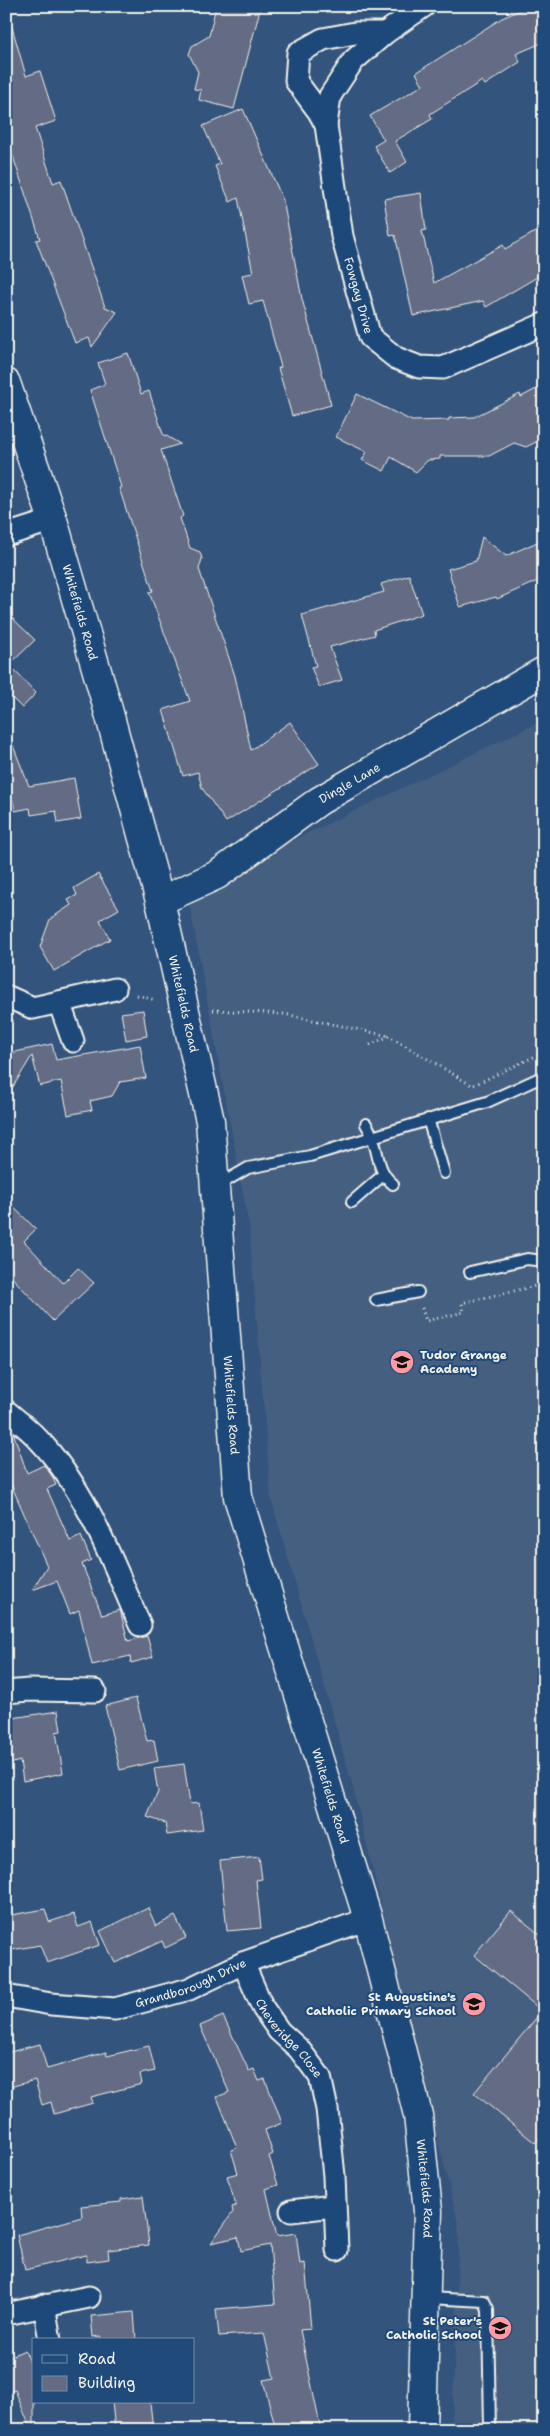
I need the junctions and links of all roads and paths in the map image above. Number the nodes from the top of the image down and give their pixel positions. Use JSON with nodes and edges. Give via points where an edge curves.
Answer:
{"nodes":[{"id":1,"x":424,"y":6,"type":"edge"},
{"id":2,"x":385,"y":33,"type":"junction"},
{"id":3,"x":326,"y":125,"type":"junction"},
{"id":4,"x":544,"y":324,"type":"edge"},
{"id":5,"x":6,"y":383,"type":"edge"},
{"id":6,"x":53,"y":520,"type":"junction"},
{"id":7,"x":6,"y":535,"type":"edge"},
{"id":8,"x":544,"y":671,"type":"edge"},
{"id":9,"x":160,"y":901,"type":"junction"},
{"id":10,"x":114,"y":989,"type":"joint"},
{"id":11,"x":6,"y":996,"type":"edge"},
{"id":12,"x":59,"y":1002,"type":"junction"},
{"id":13,"x":184,"y":1007,"type":"junction"},
{"id":14,"x":390,"y":1036,"type":"junction"},
{"id":15,"x":73,"y":1041,"type":"dead end"},
{"id":16,"x":370,"y":1045,"type":"dead end"},
{"id":17,"x":544,"y":1052,"type":"edge"},
{"id":18,"x":544,"y":1076,"type":"edge"},
{"id":19,"x":473,"y":1086,"type":"junction"},
{"id":20,"x":487,"y":1102,"type":"junction"},
{"id":21,"x":428,"y":1119,"type":"junction"},
{"id":22,"x":366,"y":1124,"type":"dead end"},
{"id":23,"x":374,"y":1136,"type":"junction"},
{"id":24,"x":444,"y":1173,"type":"dead end"},
{"id":25,"x":383,"y":1175,"type":"junction"},
{"id":26,"x":394,"y":1184,"type":"dead end"},
{"id":27,"x":216,"y":1186,"type":"junction"},
{"id":28,"x":352,"y":1202,"type":"dead end"},
{"id":29,"x":544,"y":1261,"type":"edge"},
{"id":30,"x":470,"y":1272,"type":"dead end"},
{"id":31,"x":544,"y":1284,"type":"edge"},
{"id":32,"x":418,"y":1292,"type":"joint"},
{"id":33,"x":376,"y":1300,"type":"dead end"},
{"id":34,"x":6,"y":1411,"type":"edge"},
{"id":35,"x":140,"y":1625,"type":"dead end"},
{"id":36,"x":95,"y":1691,"type":"dead end"},
{"id":37,"x":6,"y":1692,"type":"edge"},
{"id":38,"x":368,"y":1919,"type":"junction"},
{"id":39,"x":243,"y":1963,"type":"junction"},
{"id":40,"x":6,"y":1996,"type":"edge"},
{"id":41,"x":333,"y":2206,"type":"junction"},
{"id":42,"x":291,"y":2211,"type":"dead end"},
{"id":43,"x":337,"y":2250,"type":"dead end"},
{"id":44,"x":89,"y":2296,"type":"dead end"},
{"id":45,"x":426,"y":2298,"type":"junction"},
{"id":46,"x":44,"y":2305,"type":"junction"},
{"id":47,"x":6,"y":2314,"type":"edge"},
{"id":48,"x":50,"y":2338,"type":"edge"},
{"id":49,"x":422,"y":2430,"type":"edge"},
{"id":50,"x":490,"y":2430,"type":"edge"}],
"edges":[{"from":1,"to":2,"type":"street","name":"Fowgay Drive"},
{"from":2,"to":3,"type":"street","name":"Fowgay Drive","via":[[353,61],[330,96]]},
{"from":2,"to":3,"type":"street","name":"Fowgay Drive","via":[[355,33],[323,39],[298,53],[296,81]]},
{"from":3,"to":4,"type":"street","name":"Fowgay Drive","via":[[342,236],[370,337],[396,358],[419,367],[442,368]]},
{"from":5,"to":6,"type":"street","name":"Whitefields Road"},
{"from":6,"to":7,"type":"street"},
{"from":6,"to":9,"type":"street","name":"Whitefields Road"},
{"from":8,"to":9,"type":"street","name":"Dingle Lane","via":[[320,801],[217,875]]},
{"from":9,"to":13,"type":"street","name":"Whitefields Road"},
{"from":10,"to":12,"type":"street"},
{"from":10,"to":13,"type":"path"},
{"from":11,"to":12,"type":"street","via":[[33,1008]]},
{"from":12,"to":15,"type":"street"},
{"from":13,"to":14,"type":"path","via":[[284,1014]]},
{"from":13,"to":27,"type":"street","name":"Whitefields Road","via":[[210,1121]]},
{"from":14,"to":16,"type":"path"},
{"from":14,"to":19,"type":"path"},
{"from":17,"to":19,"type":"path"},
{"from":18,"to":20,"type":"lane"},
{"from":19,"to":20,"type":"path"},
{"from":20,"to":21,"type":"lane"},
{"from":21,"to":23,"type":"lane"},
{"from":21,"to":24,"type":"lane"},
{"from":22,"to":23,"type":"lane"},
{"from":23,"to":25,"type":"lane"},
{"from":23,"to":27,"type":"lane","via":[[310,1156],[248,1168]]},
{"from":25,"to":26,"type":"lane"},
{"from":25,"to":28,"type":"lane"},
{"from":27,"to":38,"type":"street","name":"Whitefields Road","via":[[238,1497]]},
{"from":29,"to":30,"type":"lane","via":[[527,1259]]},
{"from":31,"to":32,"type":"path","via":[[462,1303],[464,1312],[426,1321]]},
{"from":32,"to":33,"type":"lane"},
{"from":34,"to":35,"type":"street","via":[[38,1438],[90,1512]]},
{"from":36,"to":37,"type":"street"},
{"from":38,"to":39,"type":"street","name":"Grandborough Drive"},
{"from":38,"to":45,"type":"street","name":"Whitefields Road","via":[[418,2115],[428,2210]]},
{"from":39,"to":40,"type":"street","name":"Grandborough Drive","via":[[189,1989],[115,2009],[51,2004]]},
{"from":39,"to":41,"type":"street","name":"Cheveridge Close","via":[[263,2008],[278,2031],[299,2049],[320,2077],[334,2176]]},
{"from":41,"to":42,"type":"street"},
{"from":41,"to":43,"type":"street","name":"Cheveridge Close"},
{"from":44,"to":46,"type":"street"},
{"from":45,"to":49,"type":"street","name":"Whitefields Road"},
{"from":45,"to":50,"type":"lane","via":[[484,2300],[488,2309]]},
{"from":46,"to":47,"type":"street"},
{"from":46,"to":48,"type":"street"}]}
